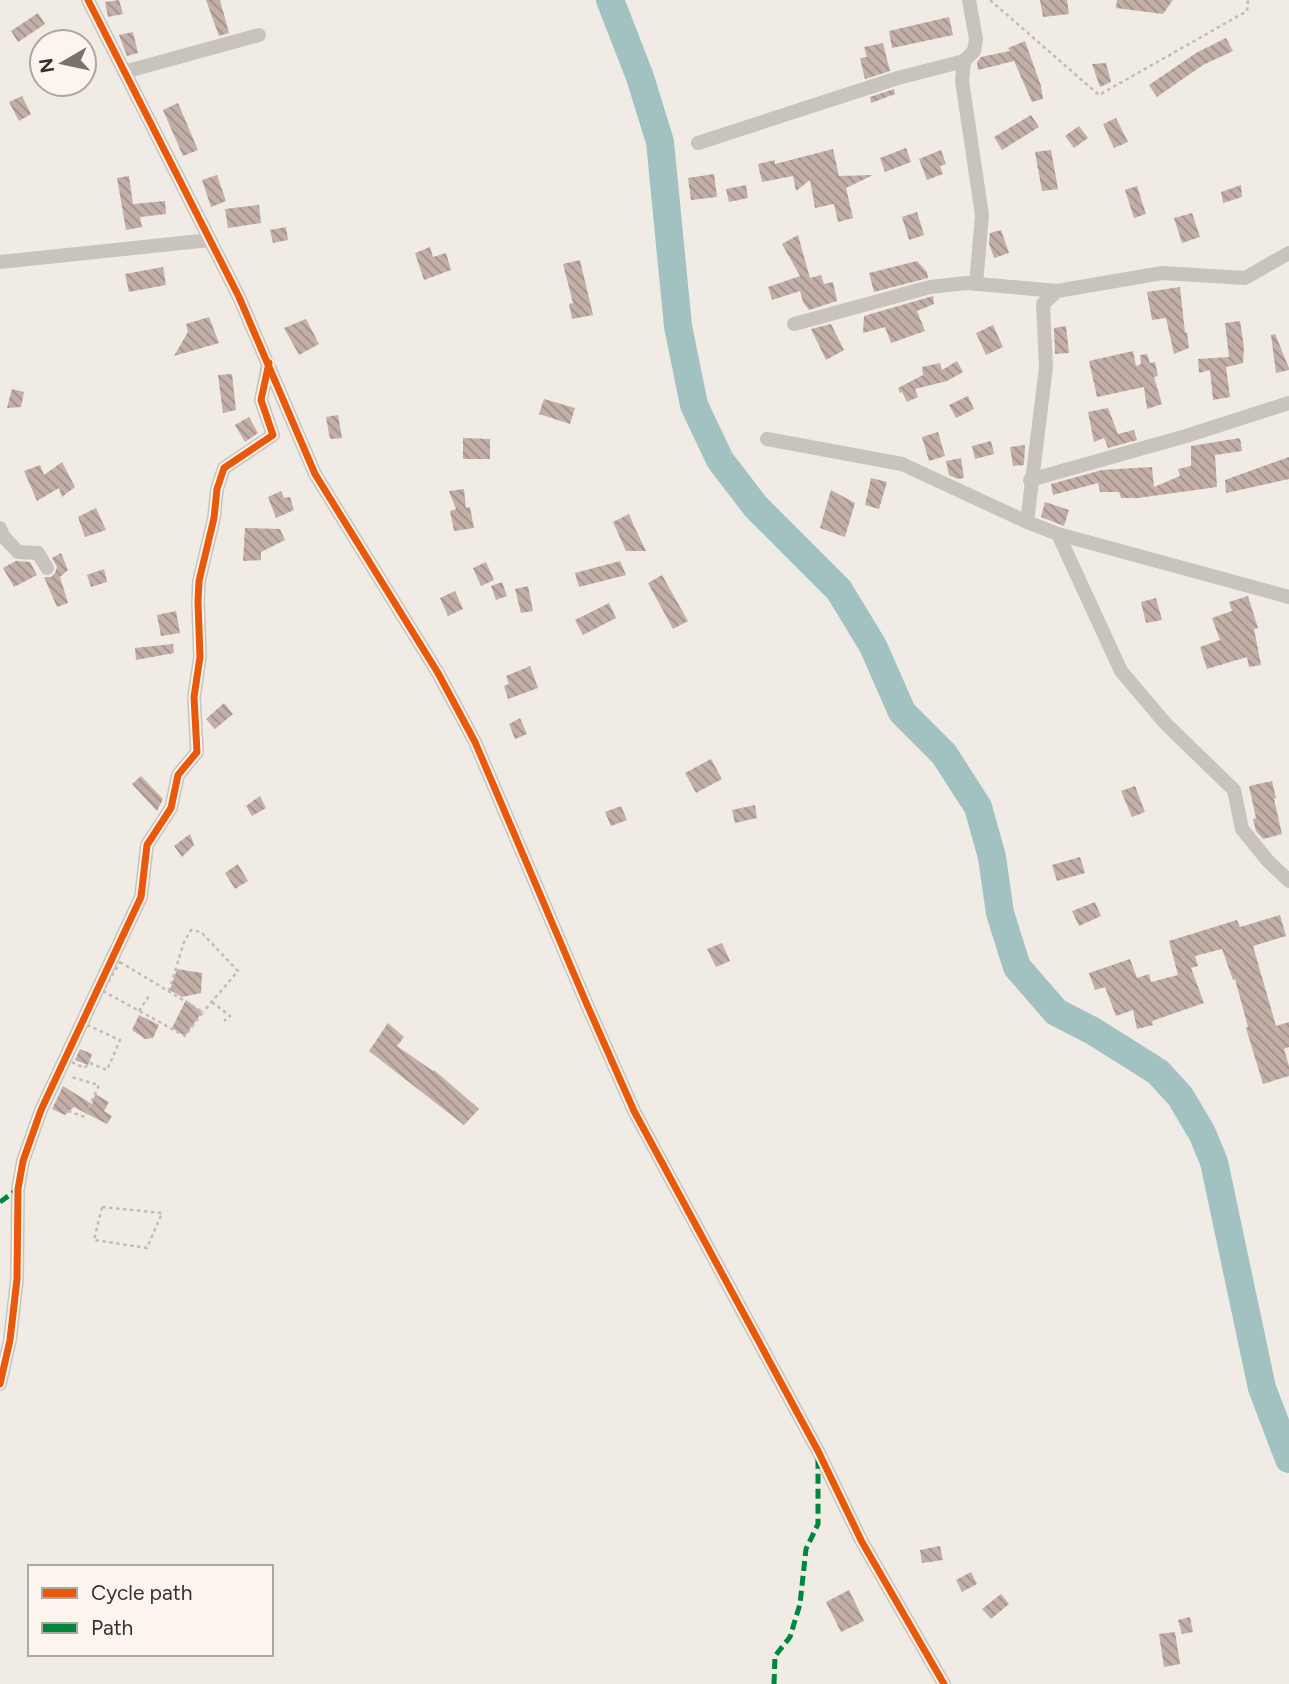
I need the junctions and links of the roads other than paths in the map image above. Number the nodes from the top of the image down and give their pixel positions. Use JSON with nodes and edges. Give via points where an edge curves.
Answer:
{"nodes":[{"id":1,"x":88,"y":0,"type":"edge"},
{"id":2,"x":969,"y":0,"type":"edge"},
{"id":3,"x":259,"y":35,"type":"dead end"},
{"id":4,"x":964,"y":61,"type":"junction"},
{"id":5,"x":124,"y":72,"type":"junction"},
{"id":6,"x":698,"y":143,"type":"dead end"},
{"id":7,"x":210,"y":240,"type":"junction"},
{"id":8,"x":1289,"y":253,"type":"edge"},
{"id":9,"x":0,"y":262,"type":"edge"},
{"id":10,"x":976,"y":284,"type":"junction"},
{"id":11,"x":1056,"y":291,"type":"junction"},
{"id":12,"x":794,"y":324,"type":"dead end"},
{"id":13,"x":269,"y":362,"type":"junction"},
{"id":14,"x":1289,"y":403,"type":"edge"},
{"id":15,"x":766,"y":439,"type":"dead end"},
{"id":16,"x":1030,"y":480,"type":"junction"},
{"id":17,"x":1027,"y":522,"type":"junction"},
{"id":18,"x":0,"y":528,"type":"edge"},
{"id":19,"x":1058,"y":534,"type":"junction"},
{"id":20,"x":47,"y":568,"type":"dead end"},
{"id":21,"x":1289,"y":597,"type":"edge"},
{"id":22,"x":1289,"y":881,"type":"edge"},
{"id":23,"x":0,"y":1384,"type":"edge"},
{"id":24,"x":944,"y":1684,"type":"edge"}],
"edges":[{"from":1,"to":5,"type":"street"},
{"from":2,"to":4,"type":"street","via":[[976,39],[974,51]]},
{"from":3,"to":5,"type":"street"},
{"from":4,"to":6,"type":"street"},
{"from":4,"to":10,"type":"street","via":[[962,80],[982,215]]},
{"from":5,"to":7,"type":"street"},
{"from":7,"to":9,"type":"street"},
{"from":7,"to":13,"type":"street"},
{"from":8,"to":11,"type":"street","via":[[1245,278],[1162,274]]},
{"from":10,"to":11,"type":"street"},
{"from":10,"to":12,"type":"street","via":[[930,287]]},
{"from":11,"to":16,"type":"street","via":[[1043,304],[1046,367]]},
{"from":13,"to":23,"type":"street","via":[[261,400],[273,435],[224,468],[200,580],[200,657],[194,697],[197,752],[178,775],[171,808],[148,845],[141,897],[41,1111],[23,1161],[18,1189],[17,1279]]},
{"from":13,"to":24,"type":"street","via":[[315,474],[438,673],[475,742],[634,1111],[818,1451],[862,1542]]},
{"from":14,"to":16,"type":"street"},
{"from":15,"to":17,"type":"street","via":[[902,464]]},
{"from":16,"to":17,"type":"street"},
{"from":17,"to":19,"type":"street"},
{"from":18,"to":20,"type":"street","via":[[18,552],[38,553]]},
{"from":19,"to":21,"type":"street"},
{"from":19,"to":22,"type":"street","via":[[1121,671],[1165,723],[1234,790],[1242,829]]}]}
